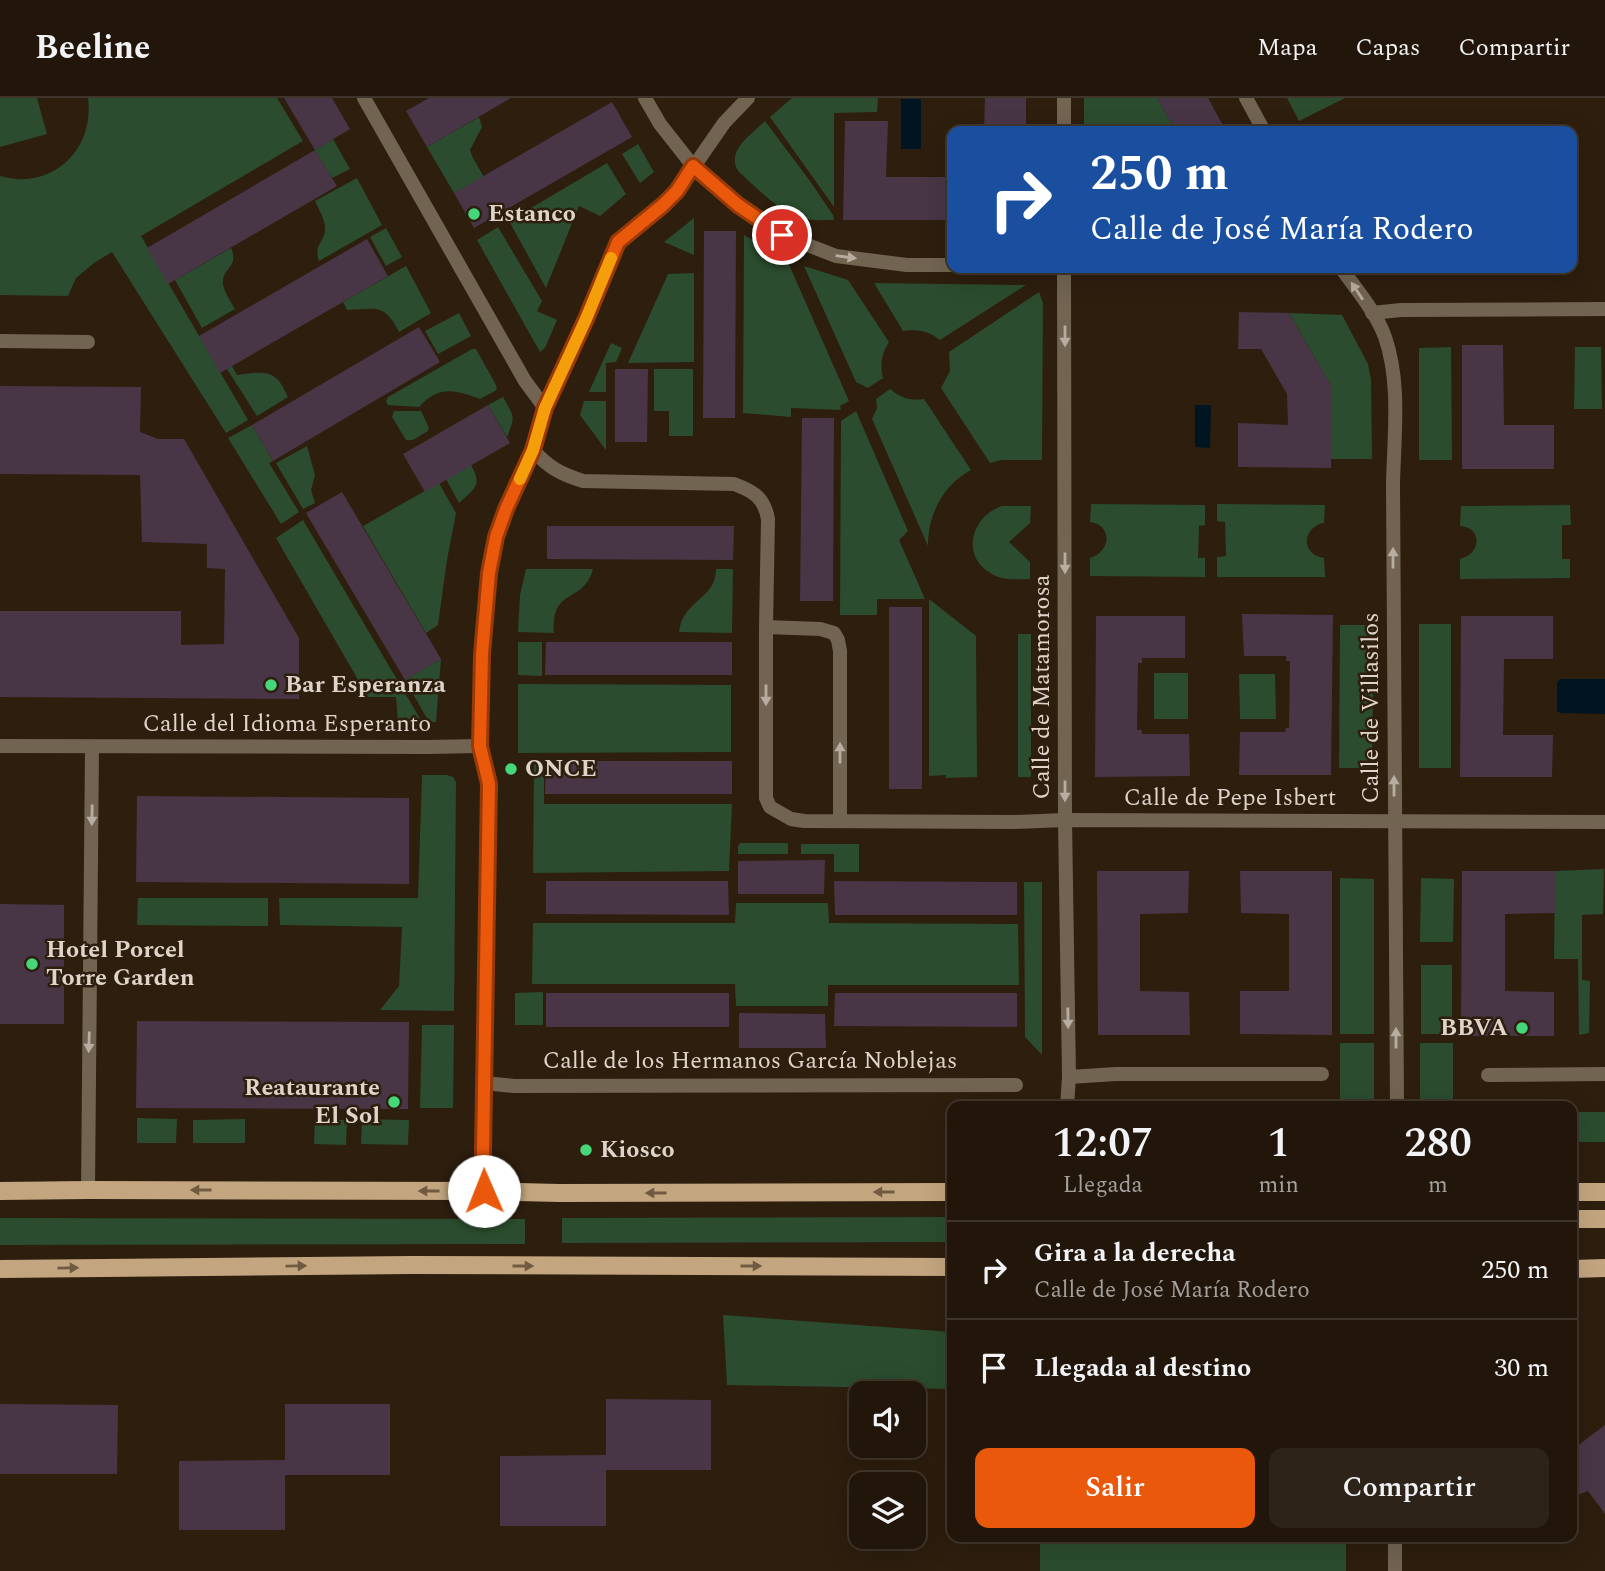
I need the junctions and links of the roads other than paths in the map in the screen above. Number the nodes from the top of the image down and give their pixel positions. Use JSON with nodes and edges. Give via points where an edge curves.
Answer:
{"nodes":[{"id":1,"x":364,"y":98,"type":"edge"},
{"id":2,"x":645,"y":98,"type":"edge"},
{"id":3,"x":748,"y":98,"type":"edge"},
{"id":4,"x":1064,"y":98,"type":"edge"},
{"id":5,"x":1246,"y":98,"type":"edge"},
{"id":6,"x":1064,"y":126,"type":"edge"},
{"id":7,"x":1261,"y":126,"type":"edge"},
{"id":8,"x":693,"y":166,"type":"junction"},
{"id":9,"x":947,"y":265,"type":"edge"},
{"id":10,"x":1064,"y":273,"type":"edge"},
{"id":11,"x":1344,"y":273,"type":"edge"},
{"id":12,"x":1605,"y":309,"type":"edge"},
{"id":13,"x":1372,"y":313,"type":"junction"},
{"id":14,"x":0,"y":341,"type":"edge"},
{"id":15,"x":88,"y":342,"type":"dead end"},
{"id":16,"x":545,"y":408,"type":"junction"},
{"id":17,"x":533,"y":450,"type":"junction"},
{"id":18,"x":766,"y":627,"type":"junction"},
{"id":19,"x":0,"y":746,"type":"edge"},
{"id":20,"x":480,"y":746,"type":"junction"},
{"id":21,"x":92,"y":747,"type":"junction"},
{"id":22,"x":1065,"y":820,"type":"junction"},
{"id":23,"x":840,"y":821,"type":"junction"},
{"id":24,"x":1394,"y":822,"type":"junction"},
{"id":25,"x":1605,"y":822,"type":"edge"},
{"id":26,"x":1322,"y":1074,"type":"dead end"},
{"id":27,"x":1488,"y":1074,"type":"dead end"},
{"id":28,"x":1605,"y":1074,"type":"edge"},
{"id":29,"x":1069,"y":1077,"type":"junction"},
{"id":30,"x":484,"y":1083,"type":"junction"},
{"id":31,"x":1016,"y":1085,"type":"dead end"},
{"id":32,"x":1068,"y":1101,"type":"edge"},
{"id":33,"x":1396,"y":1101,"type":"edge"},
{"id":34,"x":88,"y":1190,"type":"junction"},
{"id":35,"x":0,"y":1191,"type":"edge"},
{"id":36,"x":484,"y":1191,"type":"junction"},
{"id":37,"x":947,"y":1192,"type":"edge"},
{"id":38,"x":1577,"y":1192,"type":"edge"},
{"id":39,"x":1605,"y":1192,"type":"edge"},
{"id":40,"x":1577,"y":1219,"type":"edge"},
{"id":41,"x":1605,"y":1219,"type":"edge"},
{"id":42,"x":947,"y":1266,"type":"edge"},
{"id":43,"x":1605,"y":1268,"type":"edge"},
{"id":44,"x":0,"y":1269,"type":"edge"},
{"id":45,"x":1577,"y":1269,"type":"edge"},
{"id":46,"x":1395,"y":1542,"type":"edge"},
{"id":47,"x":1395,"y":1571,"type":"edge"}],
"edges":[{"from":1,"to":16,"type":"street"},
{"from":2,"to":8,"type":"street"},
{"from":3,"to":8,"type":"street"},
{"from":4,"to":6,"type":"street"},
{"from":5,"to":7,"type":"street"},
{"from":8,"to":9,"type":"street","one_way":true,"via":[[782,235],[824,252],[907,265]]},
{"from":8,"to":16,"type":"street","via":[[677,191],[618,242]]},
{"from":10,"to":22,"type":"street","name":"Calle de Matamorosa","one_way":true},
{"from":13,"to":11,"type":"street","name":"Calle de Villasilos","one_way":true},
{"from":12,"to":13,"type":"street"},
{"from":24,"to":13,"type":"street","name":"Calle de Villasilos","one_way":true,"via":[[1393,372],[1384,336]]},
{"from":14,"to":15,"type":"street"},
{"from":16,"to":17,"type":"street"},
{"from":17,"to":18,"type":"street","via":[[563,475],[583,481],[734,484],[749,490],[766,507],[768,519]]},
{"from":17,"to":20,"type":"street","via":[[506,509],[489,573]]},
{"from":18,"to":23,"type":"street","name":"Calle de Pepe Isbert","one_way":true,"via":[[769,807],[791,819]]},
{"from":23,"to":18,"type":"street","one_way":true,"via":[[838,640],[834,633],[820,629]]},
{"from":19,"to":21,"type":"street","name":"Calle del Idioma Esperanto"},
{"from":20,"to":21,"type":"street","name":"Calle del Idioma Esperanto"},
{"from":20,"to":30,"type":"street","via":[[489,784]]},
{"from":21,"to":34,"type":"street","one_way":true},
{"from":22,"to":23,"type":"street","name":"Calle de Pepe Isbert"},
{"from":22,"to":24,"type":"street","name":"Calle de Pepe Isbert"},
{"from":22,"to":29,"type":"street","name":"Calle de Matamorosa","one_way":true},
{"from":24,"to":25,"type":"street","name":"Calle de Pepe Isbert"},
{"from":33,"to":24,"type":"street","name":"Calle de Villasilos","one_way":true},
{"from":26,"to":29,"type":"street"},
{"from":27,"to":28,"type":"street"},
{"from":29,"to":32,"type":"street","name":"Calle de Matamorosa"},
{"from":30,"to":31,"type":"street","name":"Calle de los Hermanos García Noblejas"},
{"from":30,"to":36,"type":"street"},
{"from":34,"to":35,"type":"main road"},
{"from":36,"to":34,"type":"main road","one_way":true},
{"from":37,"to":36,"type":"main road","one_way":true},
{"from":38,"to":39,"type":"main road"},
{"from":40,"to":41,"type":"main road"},
{"from":44,"to":42,"type":"main road","one_way":true},
{"from":43,"to":45,"type":"main road"},
{"from":46,"to":47,"type":"street"}]}
